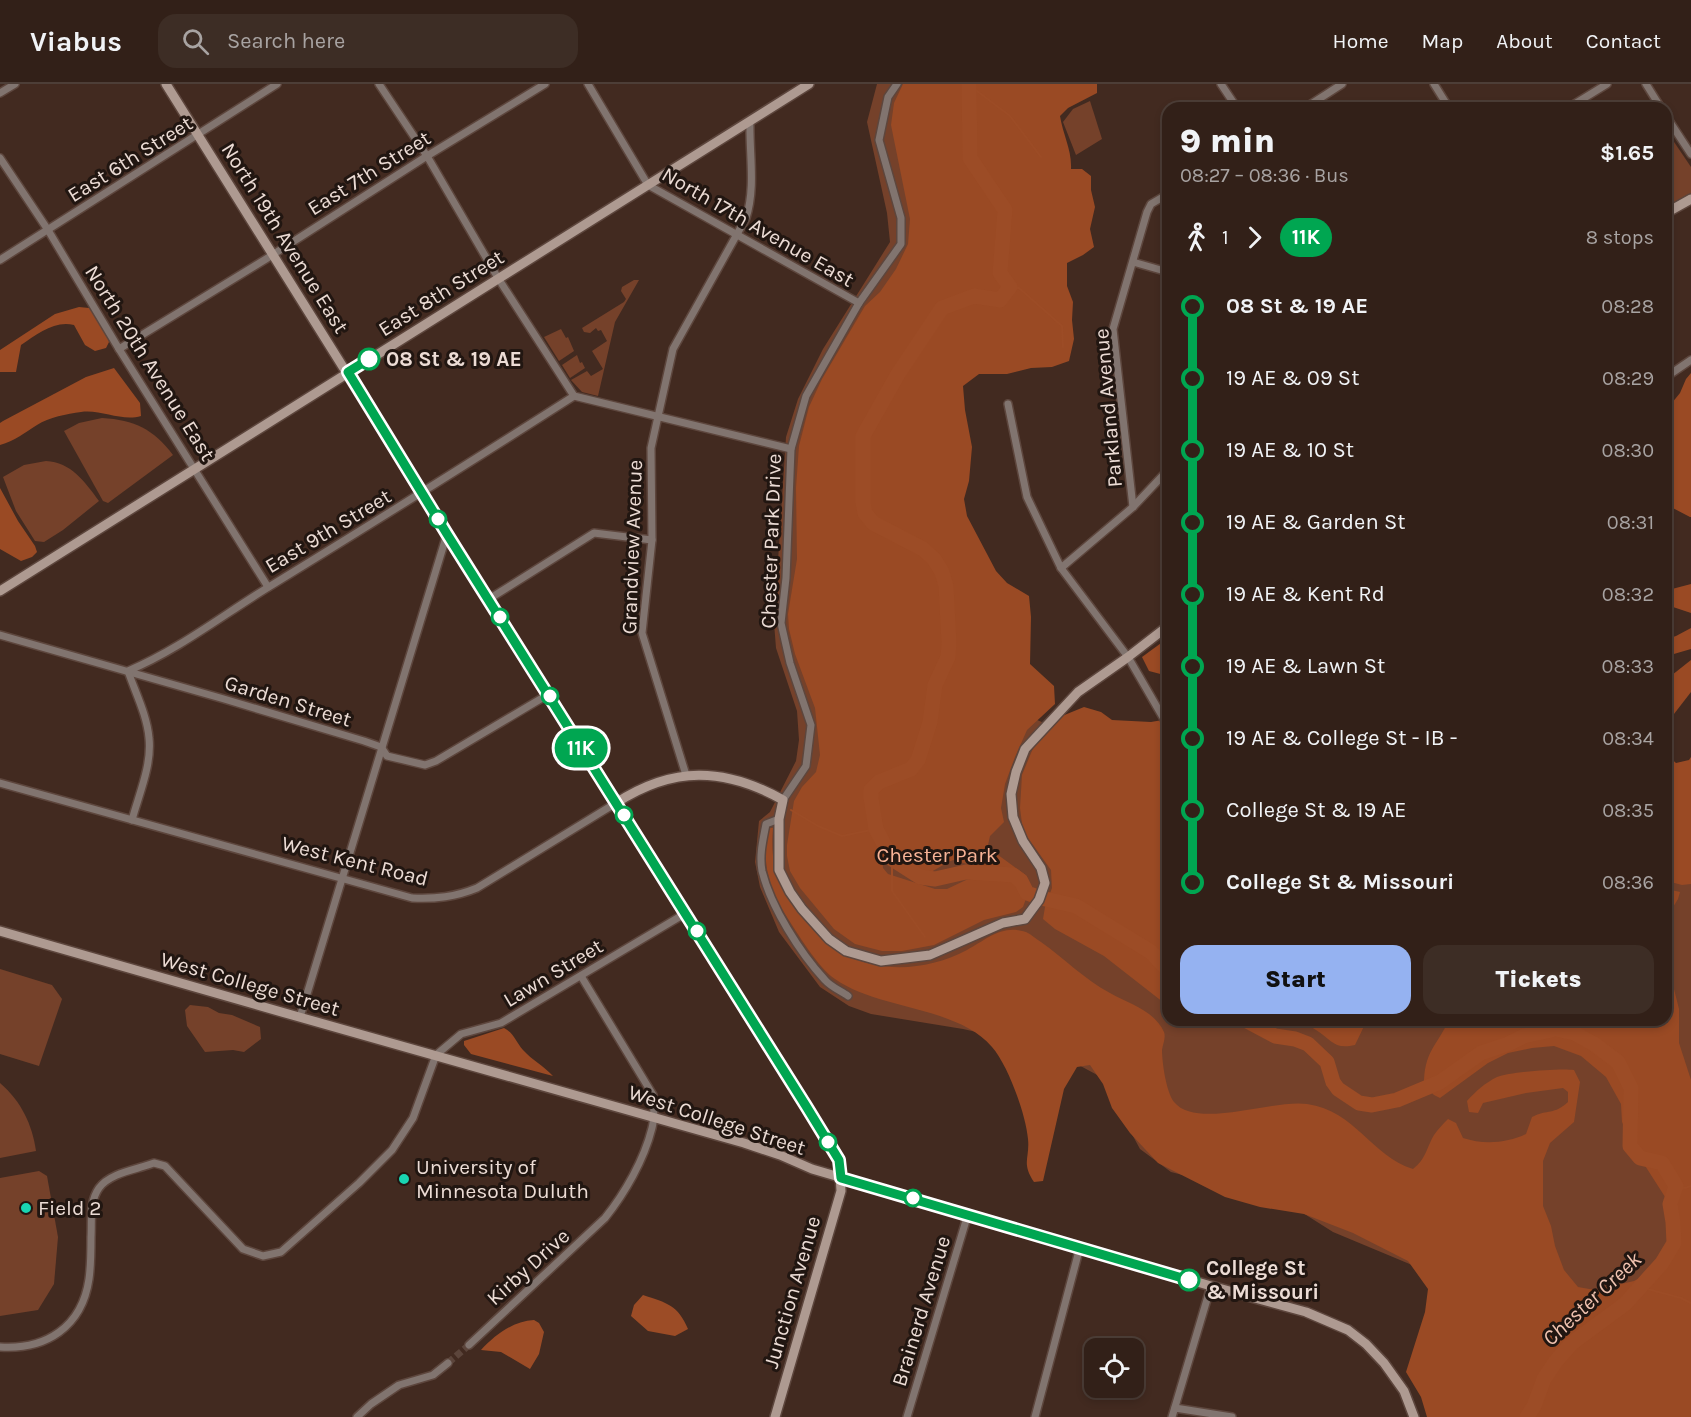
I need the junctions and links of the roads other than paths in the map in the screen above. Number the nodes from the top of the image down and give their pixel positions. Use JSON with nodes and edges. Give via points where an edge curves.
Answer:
{"nodes":[{"id":1,"x":15,"y":84,"type":"edge"},
{"id":2,"x":166,"y":84,"type":"edge"},
{"id":3,"x":277,"y":84,"type":"edge"},
{"id":4,"x":379,"y":84,"type":"edge"},
{"id":5,"x":545,"y":84,"type":"edge"},
{"id":6,"x":588,"y":84,"type":"edge"},
{"id":7,"x":897,"y":84,"type":"edge"},
{"id":8,"x":1221,"y":84,"type":"edge"},
{"id":9,"x":1342,"y":84,"type":"edge"},
{"id":10,"x":1434,"y":84,"type":"edge"},
{"id":11,"x":1607,"y":84,"type":"edge"},
{"id":12,"x":1646,"y":84,"type":"edge"},
{"id":13,"x":804,"y":85,"type":"edge"},
{"id":14,"x":0,"y":93,"type":"edge"},
{"id":15,"x":1232,"y":102,"type":"edge"},
{"id":16,"x":1314,"y":102,"type":"edge"},
{"id":17,"x":1445,"y":102,"type":"edge"},
{"id":18,"x":1578,"y":102,"type":"edge"},
{"id":19,"x":1657,"y":102,"type":"edge"},
{"id":20,"x":750,"y":121,"type":"junction"},
{"id":21,"x":1672,"y":125,"type":"edge"},
{"id":22,"x":199,"y":135,"type":"junction"},
{"id":23,"x":1691,"y":154,"type":"edge"},
{"id":24,"x":427,"y":156,"type":"junction"},
{"id":25,"x":0,"y":158,"type":"edge"},
{"id":26,"x":648,"y":185,"type":"junction"},
{"id":27,"x":1162,"y":198,"type":"edge"},
{"id":28,"x":1691,"y":199,"type":"edge"},
{"id":29,"x":1672,"y":210,"type":"edge"},
{"id":30,"x":48,"y":230,"type":"junction"},
{"id":31,"x":737,"y":234,"type":"junction"},
{"id":32,"x":273,"y":254,"type":"junction"},
{"id":33,"x":0,"y":261,"type":"edge"},
{"id":34,"x":1133,"y":262,"type":"junction"},
{"id":35,"x":1162,"y":270,"type":"edge"},
{"id":36,"x":498,"y":278,"type":"junction"},
{"id":37,"x":859,"y":303,"type":"junction"},
{"id":38,"x":119,"y":349,"type":"junction"},
{"id":39,"x":1691,"y":360,"type":"edge"},
{"id":40,"x":348,"y":372,"type":"junction"},
{"id":41,"x":1672,"y":373,"type":"edge"},
{"id":42,"x":574,"y":396,"type":"junction"},
{"id":43,"x":1008,"y":404,"type":"dead end"},
{"id":44,"x":657,"y":417,"type":"junction"},
{"id":45,"x":791,"y":449,"type":"junction"},
{"id":46,"x":195,"y":469,"type":"junction"},
{"id":47,"x":1162,"y":476,"type":"edge"},
{"id":48,"x":422,"y":493,"type":"junction"},
{"id":49,"x":1133,"y":507,"type":"junction"},
{"id":50,"x":447,"y":534,"type":"junction"},
{"id":51,"x":652,"y":540,"type":"junction"},
{"id":52,"x":1060,"y":568,"type":"junction"},
{"id":53,"x":268,"y":587,"type":"junction"},
{"id":54,"x":0,"y":591,"type":"edge"},
{"id":55,"x":489,"y":600,"type":"junction"},
{"id":56,"x":1162,"y":631,"type":"edge"},
{"id":57,"x":0,"y":635,"type":"edge"},
{"id":58,"x":1128,"y":657,"type":"junction"},
{"id":59,"x":128,"y":671,"type":"junction"},
{"id":60,"x":549,"y":694,"type":"junction"},
{"id":61,"x":1162,"y":716,"type":"edge"},
{"id":62,"x":381,"y":747,"type":"junction"},
{"id":63,"x":686,"y":775,"type":"junction"},
{"id":64,"x":0,"y":783,"type":"edge"},
{"id":65,"x":783,"y":800,"type":"junction"},
{"id":66,"x":616,"y":803,"type":"junction"},
{"id":67,"x":779,"y":819,"type":"junction"},
{"id":68,"x":132,"y":820,"type":"junction"},
{"id":69,"x":341,"y":879,"type":"junction"},
{"id":70,"x":686,"y":913,"type":"junction"},
{"id":71,"x":0,"y":931,"type":"edge"},
{"id":72,"x":581,"y":976,"type":"junction"},
{"id":73,"x":849,"y":996,"type":"dead end"},
{"id":74,"x":300,"y":1017,"type":"junction"},
{"id":75,"x":436,"y":1055,"type":"junction"},
{"id":76,"x":654,"y":1117,"type":"junction"},
{"id":77,"x":841,"y":1178,"type":"junction"},
{"id":78,"x":968,"y":1214,"type":"junction"},
{"id":79,"x":1080,"y":1247,"type":"junction"},
{"id":80,"x":1211,"y":1286,"type":"junction"},
{"id":81,"x":469,"y":1345,"type":"tunnel mouth"},
{"id":82,"x":0,"y":1347,"type":"edge"},
{"id":83,"x":448,"y":1363,"type":"tunnel mouth"},
{"id":84,"x":1175,"y":1408,"type":"junction"},
{"id":85,"x":357,"y":1417,"type":"edge"},
{"id":86,"x":775,"y":1417,"type":"edge"},
{"id":87,"x":907,"y":1417,"type":"edge"},
{"id":88,"x":1035,"y":1417,"type":"edge"},
{"id":89,"x":1172,"y":1417,"type":"edge"},
{"id":90,"x":1232,"y":1417,"type":"edge"},
{"id":91,"x":1414,"y":1417,"type":"edge"}],
"edges":[{"from":1,"to":14,"type":"street"},
{"from":2,"to":22,"type":"street","name":"North 19th Avenue East"},
{"from":3,"to":22,"type":"street","name":"East 6th Street"},
{"from":4,"to":24,"type":"street"},
{"from":5,"to":24,"type":"street","name":"East 7th Street"},
{"from":6,"to":26,"type":"street","name":"North 17th Avenue East"},
{"from":7,"to":37,"type":"street","name":"Chester Park Drive","via":[[888,97],[879,140],[901,218],[901,244]]},
{"from":8,"to":15,"type":"street"},
{"from":9,"to":16,"type":"street"},
{"from":10,"to":17,"type":"street"},
{"from":11,"to":18,"type":"street"},
{"from":12,"to":19,"type":"street"},
{"from":13,"to":20,"type":"street","name":"East 8th Street"},
{"from":20,"to":26,"type":"street","name":"East 8th Street"},
{"from":20,"to":31,"type":"street","name":"Grandview Avenue","via":[[750,204]]},
{"from":21,"to":23,"type":"street"},
{"from":22,"to":30,"type":"street","name":"East 6th Street"},
{"from":22,"to":32,"type":"street","name":"North 19th Avenue East"},
{"from":24,"to":32,"type":"street","name":"East 7th Street"},
{"from":24,"to":36,"type":"street"},
{"from":25,"to":30,"type":"street","name":"North 20th Avenue East"},
{"from":26,"to":31,"type":"street","name":"North 17th Avenue East"},
{"from":26,"to":36,"type":"street","name":"East 8th Street"},
{"from":27,"to":34,"type":"street","name":"Parkland Avenue","via":[[1147,212]]},
{"from":28,"to":29,"type":"street"},
{"from":30,"to":33,"type":"street","name":"East 6th Street"},
{"from":30,"to":38,"type":"street","name":"North 20th Avenue East"},
{"from":31,"to":37,"type":"street","name":"North 17th Avenue East"},
{"from":31,"to":44,"type":"street","name":"Grandview Avenue","via":[[673,349]]},
{"from":32,"to":38,"type":"street","name":"East 7th Street"},
{"from":32,"to":40,"type":"street","name":"North 19th Avenue East"},
{"from":34,"to":35,"type":"street"},
{"from":34,"to":49,"type":"street","name":"Parkland Avenue","via":[[1113,329]]},
{"from":36,"to":40,"type":"street","name":"East 8th Street"},
{"from":36,"to":42,"type":"street"},
{"from":37,"to":45,"type":"street","name":"Chester Park Drive","via":[[806,396]]},
{"from":38,"to":46,"type":"street","name":"North 20th Avenue East"},
{"from":39,"to":41,"type":"street"},
{"from":40,"to":46,"type":"street","name":"East 8th Street"},
{"from":40,"to":48,"type":"street","name":"North 19th Avenue East"},
{"from":42,"to":44,"type":"street"},
{"from":42,"to":48,"type":"street","name":"East 9th Street"},
{"from":43,"to":52,"type":"street","via":[[1027,498]]},
{"from":44,"to":45,"type":"street"},
{"from":44,"to":51,"type":"street","name":"Grandview Avenue","via":[[651,448]]},
{"from":45,"to":65,"type":"street","name":"Chester Park Drive","via":[[781,623],[811,724],[806,766]]},
{"from":46,"to":53,"type":"street","name":"North 20th Avenue East"},
{"from":46,"to":54,"type":"street","name":"East 8th Street"},
{"from":47,"to":49,"type":"street"},
{"from":48,"to":50,"type":"street","name":"North 19th Avenue East"},
{"from":48,"to":53,"type":"street","name":"East 9th Street"},
{"from":49,"to":52,"type":"street"},
{"from":50,"to":55,"type":"street","name":"North 19th Avenue East"},
{"from":50,"to":62,"type":"street"},
{"from":51,"to":55,"type":"street","via":[[594,533]]},
{"from":51,"to":63,"type":"street","name":"Grandview Avenue","via":[[642,633]]},
{"from":52,"to":58,"type":"street"},
{"from":53,"to":59,"type":"street","name":"East 9th Street","via":[[159,657]]},
{"from":55,"to":60,"type":"street","name":"North 19th Avenue East"},
{"from":56,"to":58,"type":"street"},
{"from":57,"to":59,"type":"street","name":"Garden Street"},
{"from":58,"to":61,"type":"street"},
{"from":58,"to":67,"type":"street","name":"Chester Park Drive","via":[[1078,692],[1025,749],[1011,794],[1013,817],[1045,883],[1036,906],[1025,919],[1003,923],[930,955],[881,961],[846,951],[829,939],[790,892],[779,870]]},
{"from":59,"to":62,"type":"street","name":"Garden Street"},
{"from":59,"to":68,"type":"street","via":[[149,738],[146,771]]},
{"from":60,"to":62,"type":"street","name":"Garden Street","via":[[425,765],[387,756]]},
{"from":60,"to":66,"type":"street","name":"North 19th Avenue East"},
{"from":62,"to":69,"type":"street"},
{"from":63,"to":65,"type":"street","name":"West Kent Road","via":[[737,779]]},
{"from":63,"to":66,"type":"street","name":"West Kent Road","via":[[652,784]]},
{"from":64,"to":68,"type":"street","name":"West Kent Road"},
{"from":65,"to":67,"type":"street","name":"Chester Park Drive"},
{"from":66,"to":69,"type":"street","name":"West Kent Road","via":[[477,888],[459,895],[412,898]]},
{"from":66,"to":70,"type":"street","name":"North 19th Avenue East"},
{"from":67,"to":73,"type":"street","via":[[766,824],[761,845],[762,870],[771,897],[804,954],[827,982]]},
{"from":68,"to":69,"type":"street","name":"West Kent Road"},
{"from":69,"to":74,"type":"street"},
{"from":70,"to":72,"type":"street","name":"Lawn Street"},
{"from":70,"to":77,"type":"street","name":"North 19th Avenue East","via":[[839,1160]]},
{"from":71,"to":74,"type":"street","name":"West College Street"},
{"from":72,"to":75,"type":"street","name":"Lawn Street","via":[[501,1023],[461,1034]]},
{"from":72,"to":76,"type":"street","via":[[653,1095]]},
{"from":74,"to":75,"type":"street","name":"West College Street"},
{"from":75,"to":76,"type":"street","name":"West College Street"},
{"from":75,"to":82,"type":"street","via":[[413,1118],[392,1150],[281,1252],[263,1257],[243,1249],[165,1166],[154,1163],[103,1183],[92,1205],[89,1280],[76,1314],[50,1339],[28,1347]]},
{"from":76,"to":77,"type":"street","name":"West College Street","via":[[744,1143]]},
{"from":76,"to":81,"type":"street","name":"Kirby Drive","via":[[642,1156],[618,1202]]},
{"from":77,"to":78,"type":"street","name":"West College Street"},
{"from":77,"to":86,"type":"street","name":"Junction Avenue","via":[[841,1191]]},
{"from":78,"to":79,"type":"street","name":"West College Street"},
{"from":78,"to":87,"type":"street","name":"Brainerd Avenue"},
{"from":79,"to":80,"type":"street","name":"West College Street"},
{"from":79,"to":88,"type":"street"},
{"from":80,"to":84,"type":"street"},
{"from":80,"to":91,"type":"street","name":"West College Street","via":[[1306,1312],[1348,1330],[1384,1363],[1404,1391]]},
{"from":83,"to":85,"type":"street","via":[[433,1375],[399,1385]]},
{"from":84,"to":89,"type":"street"},
{"from":84,"to":90,"type":"street"}]}
